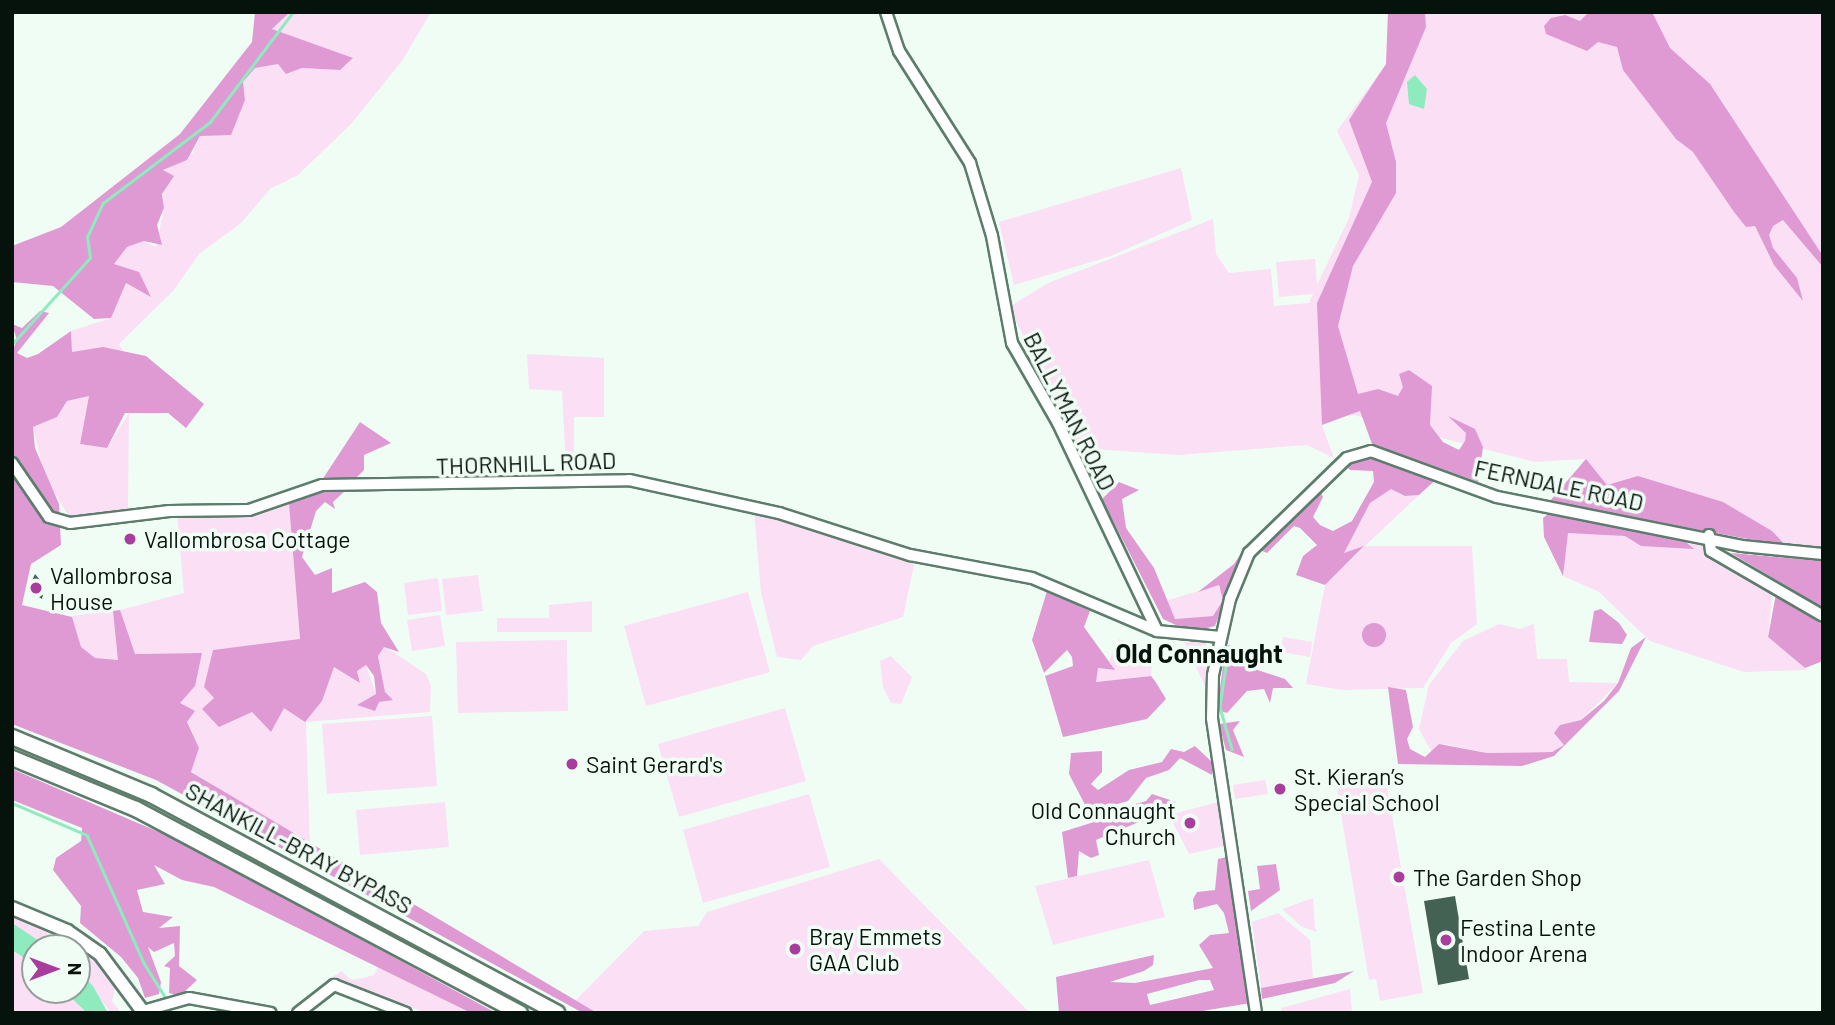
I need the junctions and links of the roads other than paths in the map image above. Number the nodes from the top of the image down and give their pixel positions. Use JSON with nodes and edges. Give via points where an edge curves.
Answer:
{"nodes":[{"id":1,"x":886,"y":12,"type":"edge"},
{"id":2,"x":12,"y":463,"type":"edge"},
{"id":3,"x":1709,"y":535,"type":"junction"},
{"id":4,"x":1823,"y":554,"type":"edge"},
{"id":5,"x":1823,"y":616,"type":"edge"},
{"id":6,"x":1157,"y":631,"type":"junction"},
{"id":7,"x":1221,"y":637,"type":"junction"},
{"id":8,"x":12,"y":737,"type":"edge"},
{"id":9,"x":12,"y":758,"type":"edge"},
{"id":10,"x":12,"y":908,"type":"edge"},
{"id":11,"x":215,"y":1009,"type":"edge"},
{"id":12,"x":383,"y":1009,"type":"edge"},
{"id":13,"x":143,"y":1012,"type":"edge"},
{"id":14,"x":271,"y":1013,"type":"edge"},
{"id":15,"x":298,"y":1013,"type":"edge"},
{"id":16,"x":405,"y":1013,"type":"edge"},
{"id":17,"x":520,"y":1013,"type":"edge"},
{"id":18,"x":557,"y":1013,"type":"edge"},
{"id":19,"x":1256,"y":1013,"type":"edge"}],
"edges":[{"from":1,"to":6,"type":"street","name":"BALLYMAN ROAD","via":[[899,51],[970,163],[992,236],[1012,343],[1058,423]]},
{"from":2,"to":6,"type":"street","name":"THORNHILL ROAD","via":[[49,517],[70,523],[169,511],[249,510],[321,485],[629,480],[779,513],[910,555],[1032,578]]},
{"from":3,"to":4,"type":"street","name":"FERNDALE ROAD","via":[[1742,546]]},
{"from":3,"to":5,"type":"street","via":[[1711,551]]},
{"from":3,"to":7,"type":"street","name":"FERNDALE ROAD","via":[[1497,497],[1385,454],[1358,451],[1255,544],[1233,590]]},
{"from":6,"to":7,"type":"street","name":"THORNHILL ROAD"},
{"from":7,"to":19,"type":"street","name":"FERNDALE ROAD","via":[[1211,690]]},
{"from":8,"to":18,"type":"highway","name":"SHANKILL-BRAY BYPASS","via":[[151,795]]},
{"from":9,"to":17,"type":"highway","name":"SHANKILL-BRAY BYPASS","via":[[136,808]]},
{"from":10,"to":13,"type":"main road","via":[[67,931],[100,954]]},
{"from":11,"to":13,"type":"street","via":[[172,1002]]},
{"from":11,"to":14,"type":"street"},
{"from":12,"to":15,"type":"street","via":[[334,985]]},
{"from":12,"to":16,"type":"street"}]}
